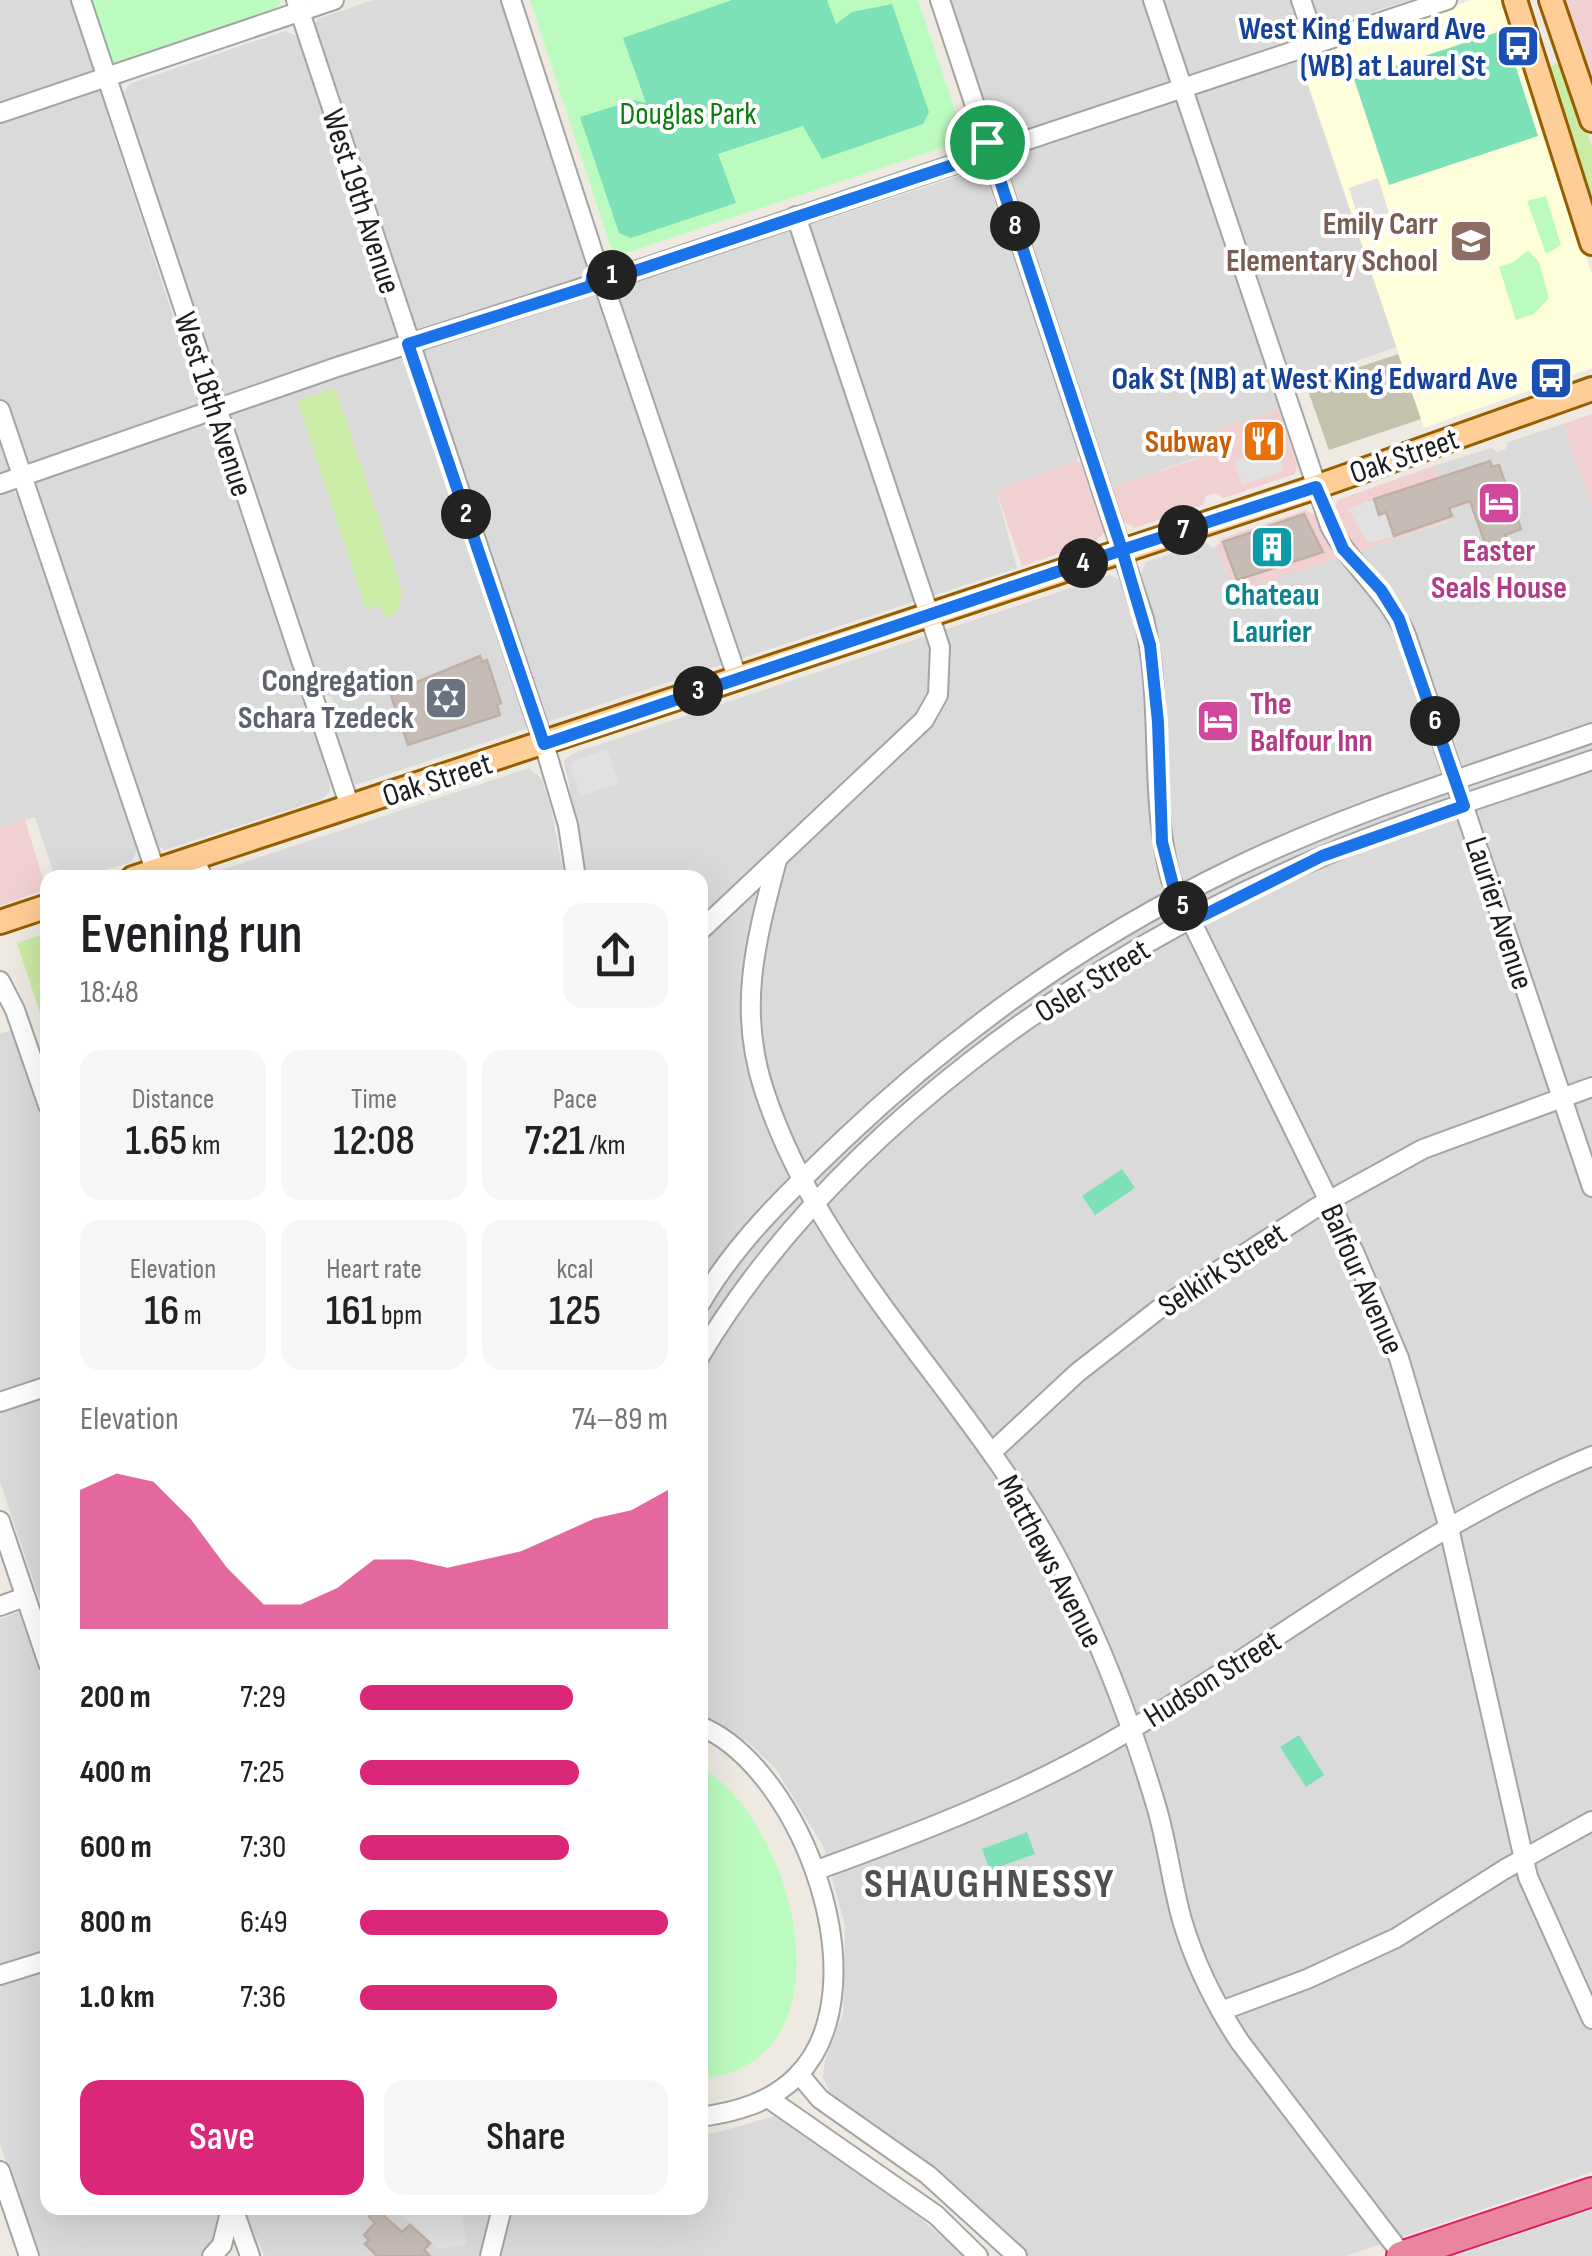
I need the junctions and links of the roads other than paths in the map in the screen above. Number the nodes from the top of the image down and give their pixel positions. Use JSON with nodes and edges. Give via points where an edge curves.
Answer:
{"nodes":[{"id":1,"x":81,"y":0,"type":"edge"},
{"id":2,"x":334,"y":0,"type":"edge"},
{"id":3,"x":511,"y":0,"type":"edge"},
{"id":4,"x":940,"y":0,"type":"edge"},
{"id":5,"x":1153,"y":0,"type":"edge"},
{"id":6,"x":1301,"y":0,"type":"edge"},
{"id":7,"x":1447,"y":0,"type":"edge"},
{"id":8,"x":1515,"y":0,"type":"edge"},
{"id":9,"x":1551,"y":0,"type":"edge"},
{"id":10,"x":298,"y":6,"type":"edge"},
{"id":11,"x":1316,"y":43,"type":"junction"},
{"id":12,"x":1568,"y":50,"type":"junction"},
{"id":13,"x":1536,"y":68,"type":"junction"},
{"id":14,"x":106,"y":77,"type":"junction"},
{"id":15,"x":1182,"y":86,"type":"junction"},
{"id":16,"x":0,"y":113,"type":"edge"},
{"id":17,"x":1592,"y":120,"type":"edge"},
{"id":18,"x":990,"y":152,"type":"junction"},
{"id":19,"x":796,"y":216,"type":"junction"},
{"id":20,"x":1592,"y":243,"type":"edge"},
{"id":21,"x":603,"y":282,"type":"junction"},
{"id":22,"x":408,"y":344,"type":"junction"},
{"id":23,"x":1592,"y":389,"type":"edge"},
{"id":24,"x":216,"y":409,"type":"junction"},
{"id":25,"x":0,"y":410,"type":"edge"},
{"id":26,"x":22,"y":477,"type":"junction"},
{"id":27,"x":0,"y":484,"type":"edge"},
{"id":28,"x":1316,"y":487,"type":"junction"},
{"id":29,"x":1122,"y":550,"type":"junction"},
{"id":30,"x":929,"y":613,"type":"junction"},
{"id":31,"x":736,"y":677,"type":"junction"},
{"id":32,"x":1592,"y":733,"type":"edge"},
{"id":33,"x":544,"y":744,"type":"junction"},
{"id":34,"x":1592,"y":760,"type":"edge"},
{"id":35,"x":1456,"y":781,"type":"junction"},
{"id":36,"x":1464,"y":806,"type":"junction"},
{"id":37,"x":350,"y":807,"type":"junction"},
{"id":38,"x":777,"y":860,"type":"junction"},
{"id":39,"x":199,"y":868,"type":"edge"},
{"id":40,"x":143,"y":870,"type":"edge"},
{"id":41,"x":575,"y":870,"type":"edge"},
{"id":42,"x":1178,"y":896,"type":"junction"},
{"id":43,"x":40,"y":909,"type":"edge"},
{"id":44,"x":0,"y":922,"type":"edge"},
{"id":45,"x":1190,"y":922,"type":"junction"},
{"id":46,"x":708,"y":925,"type":"edge"},
{"id":47,"x":0,"y":981,"type":"edge"},
{"id":48,"x":40,"y":1082,"type":"edge"},
{"id":49,"x":1592,"y":1087,"type":"edge"},
{"id":50,"x":1562,"y":1097,"type":"junction"},
{"id":51,"x":802,"y":1176,"type":"junction"},
{"id":52,"x":1592,"y":1187,"type":"edge"},
{"id":53,"x":1328,"y":1201,"type":"junction"},
{"id":54,"x":817,"y":1202,"type":"junction"},
{"id":55,"x":708,"y":1292,"type":"edge"},
{"id":56,"x":708,"y":1344,"type":"edge"},
{"id":57,"x":40,"y":1389,"type":"edge"},
{"id":58,"x":0,"y":1402,"type":"edge"},
{"id":59,"x":992,"y":1452,"type":"junction"},
{"id":60,"x":1592,"y":1456,"type":"edge"},
{"id":61,"x":0,"y":1521,"type":"edge"},
{"id":62,"x":1449,"y":1528,"type":"junction"},
{"id":63,"x":26,"y":1597,"type":"junction"},
{"id":64,"x":0,"y":1606,"type":"edge"},
{"id":65,"x":40,"y":1639,"type":"edge"},
{"id":66,"x":708,"y":1729,"type":"edge"},
{"id":67,"x":1132,"y":1729,"type":"junction"},
{"id":68,"x":1592,"y":1821,"type":"edge"},
{"id":69,"x":1523,"y":1858,"type":"junction"},
{"id":70,"x":817,"y":1870,"type":"junction"},
{"id":71,"x":40,"y":1962,"type":"edge"},
{"id":72,"x":0,"y":1975,"type":"edge"},
{"id":73,"x":1221,"y":2011,"type":"junction"},
{"id":74,"x":1592,"y":2019,"type":"edge"},
{"id":75,"x":798,"y":2074,"type":"junction"},
{"id":76,"x":768,"y":2098,"type":"junction"},
{"id":77,"x":708,"y":2116,"type":"edge"},
{"id":78,"x":0,"y":2171,"type":"edge"},
{"id":79,"x":1592,"y":2192,"type":"edge"},
{"id":80,"x":230,"y":2215,"type":"edge"},
{"id":81,"x":235,"y":2215,"type":"edge"},
{"id":82,"x":500,"y":2215,"type":"edge"},
{"id":83,"x":29,"y":2256,"type":"edge"},
{"id":84,"x":212,"y":2256,"type":"edge"},
{"id":85,"x":250,"y":2256,"type":"edge"},
{"id":86,"x":490,"y":2256,"type":"edge"},
{"id":87,"x":978,"y":2256,"type":"edge"},
{"id":88,"x":1017,"y":2256,"type":"edge"},
{"id":89,"x":1402,"y":2256,"type":"edge"}],
"edges":[{"from":1,"to":14,"type":"street","name":"West 18th Avenue"},
{"from":2,"to":10,"type":"street"},
{"from":3,"to":21,"type":"street"},
{"from":4,"to":18,"type":"street","name":"Balfour Avenue"},
{"from":5,"to":15,"type":"street","name":"Laurier Avenue"},
{"from":6,"to":11,"type":"street"},
{"from":7,"to":11,"type":"street"},
{"from":8,"to":13,"type":"main road"},
{"from":9,"to":12,"type":"main road"},
{"from":10,"to":14,"type":"street"},
{"from":10,"to":22,"type":"street","name":"West 19th Avenue"},
{"from":11,"to":15,"type":"street"},
{"from":12,"to":13,"type":"main road"},
{"from":12,"to":17,"type":"main road"},
{"from":13,"to":20,"type":"main road"},
{"from":14,"to":16,"type":"street"},
{"from":14,"to":24,"type":"street","name":"West 18th Avenue"},
{"from":15,"to":18,"type":"street"},
{"from":15,"to":28,"type":"street","name":"Laurier Avenue"},
{"from":18,"to":19,"type":"street"},
{"from":18,"to":29,"type":"street","name":"Balfour Avenue"},
{"from":19,"to":21,"type":"street"},
{"from":19,"to":30,"type":"street"},
{"from":21,"to":22,"type":"street"},
{"from":21,"to":31,"type":"street"},
{"from":22,"to":24,"type":"street"},
{"from":22,"to":33,"type":"street","name":"West 19th Avenue"},
{"from":23,"to":28,"type":"main road","name":"Oak Street"},
{"from":24,"to":26,"type":"street"},
{"from":24,"to":37,"type":"street","name":"West 18th Avenue"},
{"from":25,"to":26,"type":"street"},
{"from":26,"to":27,"type":"street"},
{"from":26,"to":40,"type":"street"},
{"from":28,"to":29,"type":"main road","name":"Oak Street"},
{"from":28,"to":35,"type":"street","name":"Laurier Avenue","via":[[1343,549],[1399,619]]},
{"from":29,"to":30,"type":"main road","name":"Oak Street"},
{"from":29,"to":42,"type":"street","name":"Balfour Avenue","via":[[1150,645],[1160,822]]},
{"from":30,"to":31,"type":"main road","name":"Oak Street"},
{"from":30,"to":38,"type":"street","via":[[942,661],[935,704]]},
{"from":31,"to":33,"type":"main road","name":"Oak Street"},
{"from":32,"to":35,"type":"street","name":"Osler Street"},
{"from":33,"to":37,"type":"main road","name":"Oak Street"},
{"from":33,"to":41,"type":"street","name":"West 19th Avenue"},
{"from":34,"to":36,"type":"street","name":"Osler Street"},
{"from":35,"to":36,"type":"street","name":"Laurier Avenue"},
{"from":35,"to":42,"type":"street","name":"Osler Street","via":[[1314,834]]},
{"from":36,"to":45,"type":"street","name":"Osler Street","via":[[1322,856]]},
{"from":36,"to":50,"type":"street","name":"Laurier Avenue"},
{"from":37,"to":39,"type":"main road","name":"Oak Street"},
{"from":38,"to":46,"type":"street"},
{"from":38,"to":51,"type":"street","name":"Matthews Avenue","via":[[750,972],[751,1037],[764,1090]]},
{"from":42,"to":45,"type":"street","name":"Balfour Avenue"},
{"from":42,"to":51,"type":"street","name":"Osler Street","via":[[1007,1002],[905,1081]]},
{"from":43,"to":44,"type":"main road"},
{"from":45,"to":53,"type":"street","name":"Balfour Avenue"},
{"from":45,"to":54,"type":"street","name":"Osler Street","via":[[1019,1026],[924,1099]]},
{"from":47,"to":48,"type":"street"},
{"from":49,"to":50,"type":"street","name":"Selkirk Street"},
{"from":50,"to":52,"type":"street","name":"Laurier Avenue"},
{"from":50,"to":53,"type":"street","name":"Selkirk Street","via":[[1423,1148]]},
{"from":51,"to":54,"type":"street","name":"Matthews Avenue"},
{"from":51,"to":55,"type":"street","name":"Osler Street"},
{"from":53,"to":59,"type":"street","name":"Selkirk Street","via":[[1159,1310],[1077,1373]]},
{"from":53,"to":62,"type":"street","name":"Balfour Avenue","via":[[1399,1358]]},
{"from":54,"to":56,"type":"street","name":"Osler Street","via":[[759,1268]]},
{"from":54,"to":59,"type":"street","name":"Matthews Avenue"},
{"from":57,"to":58,"type":"street"},
{"from":59,"to":67,"type":"street","name":"Matthews Avenue","via":[[1065,1573]]},
{"from":60,"to":62,"type":"street","name":"Hudson Street"},
{"from":61,"to":63,"type":"street"},
{"from":62,"to":67,"type":"street","name":"Hudson Street"},
{"from":62,"to":69,"type":"street","name":"Balfour Avenue"},
{"from":63,"to":64,"type":"street"},
{"from":63,"to":65,"type":"street"},
{"from":66,"to":70,"type":"street","via":[[757,1770],[786,1808]]},
{"from":67,"to":70,"type":"street","name":"Hudson Street","via":[[930,1830]]},
{"from":67,"to":73,"type":"street","name":"Matthews Avenue","via":[[1182,1919]]},
{"from":68,"to":69,"type":"street"},
{"from":69,"to":73,"type":"street","via":[[1396,1938]]},
{"from":69,"to":74,"type":"street","name":"Balfour Avenue"},
{"from":70,"to":75,"type":"street","via":[[833,1954],[829,2010]]},
{"from":71,"to":72,"type":"street"},
{"from":73,"to":89,"type":"street","name":"Matthews Avenue"},
{"from":75,"to":76,"type":"street"},
{"from":75,"to":88,"type":"street","via":[[820,2099],[928,2175]]},
{"from":76,"to":77,"type":"street"},
{"from":76,"to":87,"type":"street","via":[[936,2216]]},
{"from":78,"to":83,"type":"street"},
{"from":79,"to":89,"type":"highway"},
{"from":80,"to":84,"type":"street"},
{"from":81,"to":85,"type":"street"},
{"from":82,"to":86,"type":"street"}]}
